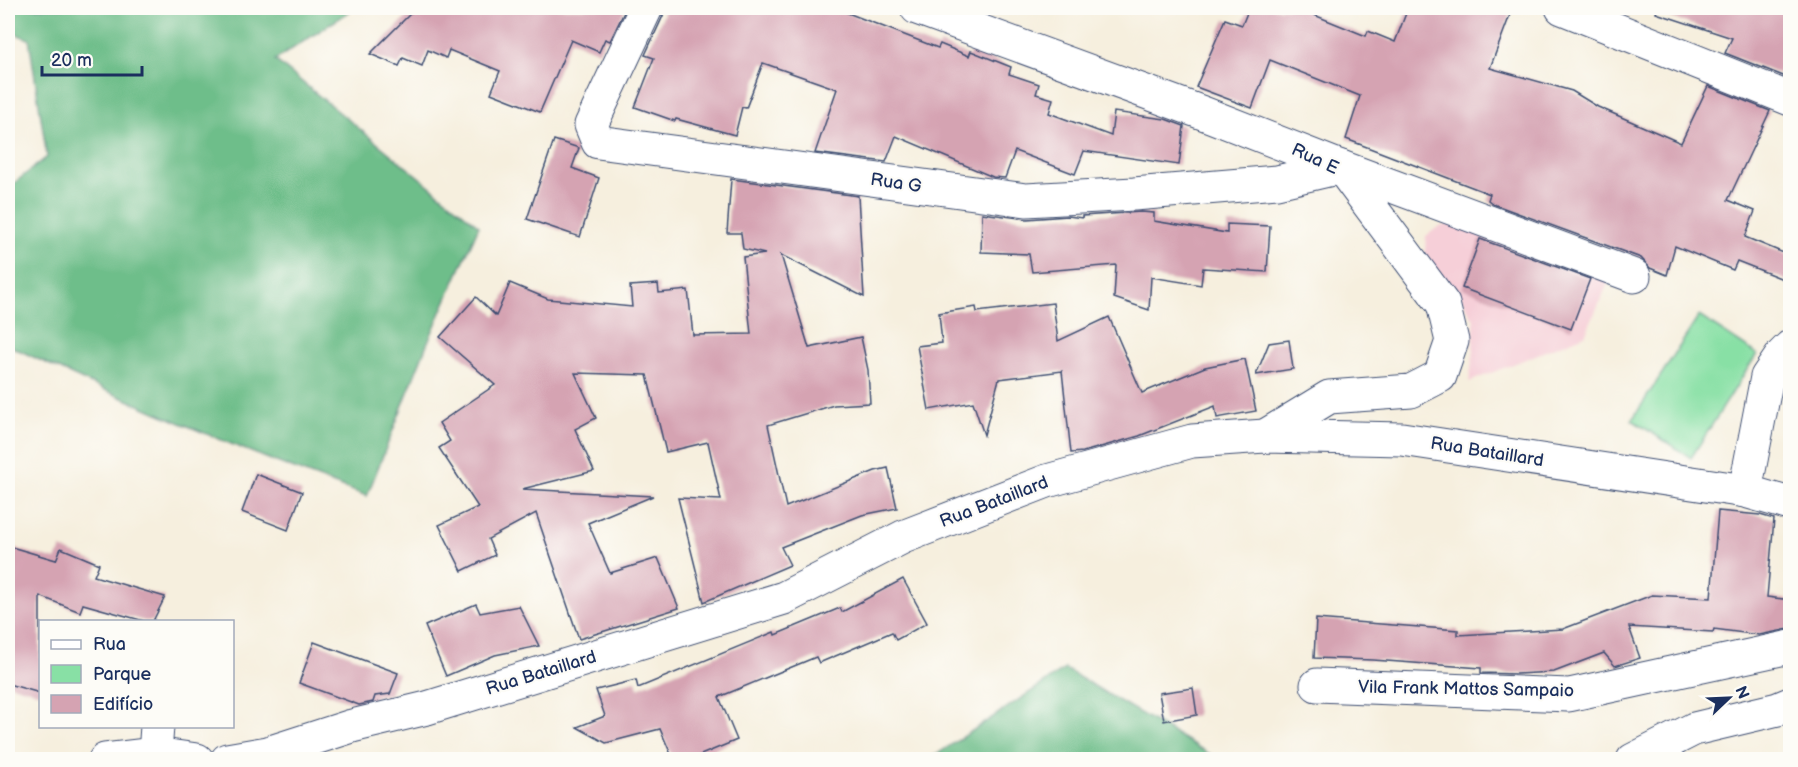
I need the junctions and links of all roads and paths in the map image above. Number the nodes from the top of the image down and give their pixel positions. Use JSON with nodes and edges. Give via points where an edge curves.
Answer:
{"nodes":[{"id":1,"x":646,"y":8,"type":"edge"},
{"id":2,"x":917,"y":8,"type":"edge"},
{"id":3,"x":1562,"y":8,"type":"edge"},
{"id":4,"x":1791,"y":99,"type":"edge"},
{"id":5,"x":1341,"y":167,"type":"junction"},
{"id":6,"x":1634,"y":276,"type":"dead end"},
{"id":7,"x":1791,"y":347,"type":"edge"},
{"id":8,"x":1265,"y":436,"type":"junction"},
{"id":9,"x":1745,"y":490,"type":"junction"},
{"id":10,"x":1791,"y":504,"type":"edge"},
{"id":11,"x":1791,"y":648,"type":"edge"},
{"id":12,"x":1317,"y":685,"type":"dead end"},
{"id":13,"x":1791,"y":704,"type":"edge"},
{"id":14,"x":156,"y":740,"type":"edge"},
{"id":15,"x":105,"y":759,"type":"edge"},
{"id":16,"x":197,"y":759,"type":"edge"},
{"id":17,"x":227,"y":759,"type":"edge"},
{"id":18,"x":1633,"y":759,"type":"edge"}],
"edges":[{"from":1,"to":5,"type":"street","name":"Rua G","via":[[591,125],[598,142],[1026,200],[1277,182]]},
{"from":2,"to":5,"type":"street","name":"Rua E","via":[[1203,112]]},
{"from":3,"to":4,"type":"street"},
{"from":5,"to":6,"type":"street"},
{"from":5,"to":8,"type":"street","name":"Rua E","via":[[1443,304],[1452,341],[1440,376],[1411,391],[1329,397]]},
{"from":7,"to":9,"type":"street","via":[[1767,377]]},
{"from":8,"to":9,"type":"street","name":"Rua Bataillard","via":[[1402,439]]},
{"from":8,"to":17,"type":"street","name":"Rua Bataillard","via":[[1192,441],[1047,481],[903,537],[784,598],[428,708],[352,726],[268,753]]},
{"from":9,"to":10,"type":"street","name":"Rua Bataillard"},
{"from":11,"to":12,"type":"street","name":"Vila Frank Mattos Sampaio","via":[[1569,695]]},
{"from":13,"to":18,"type":"street","via":[[1694,729]]},
{"from":14,"to":15,"type":"street"},
{"from":14,"to":16,"type":"street"}]}
